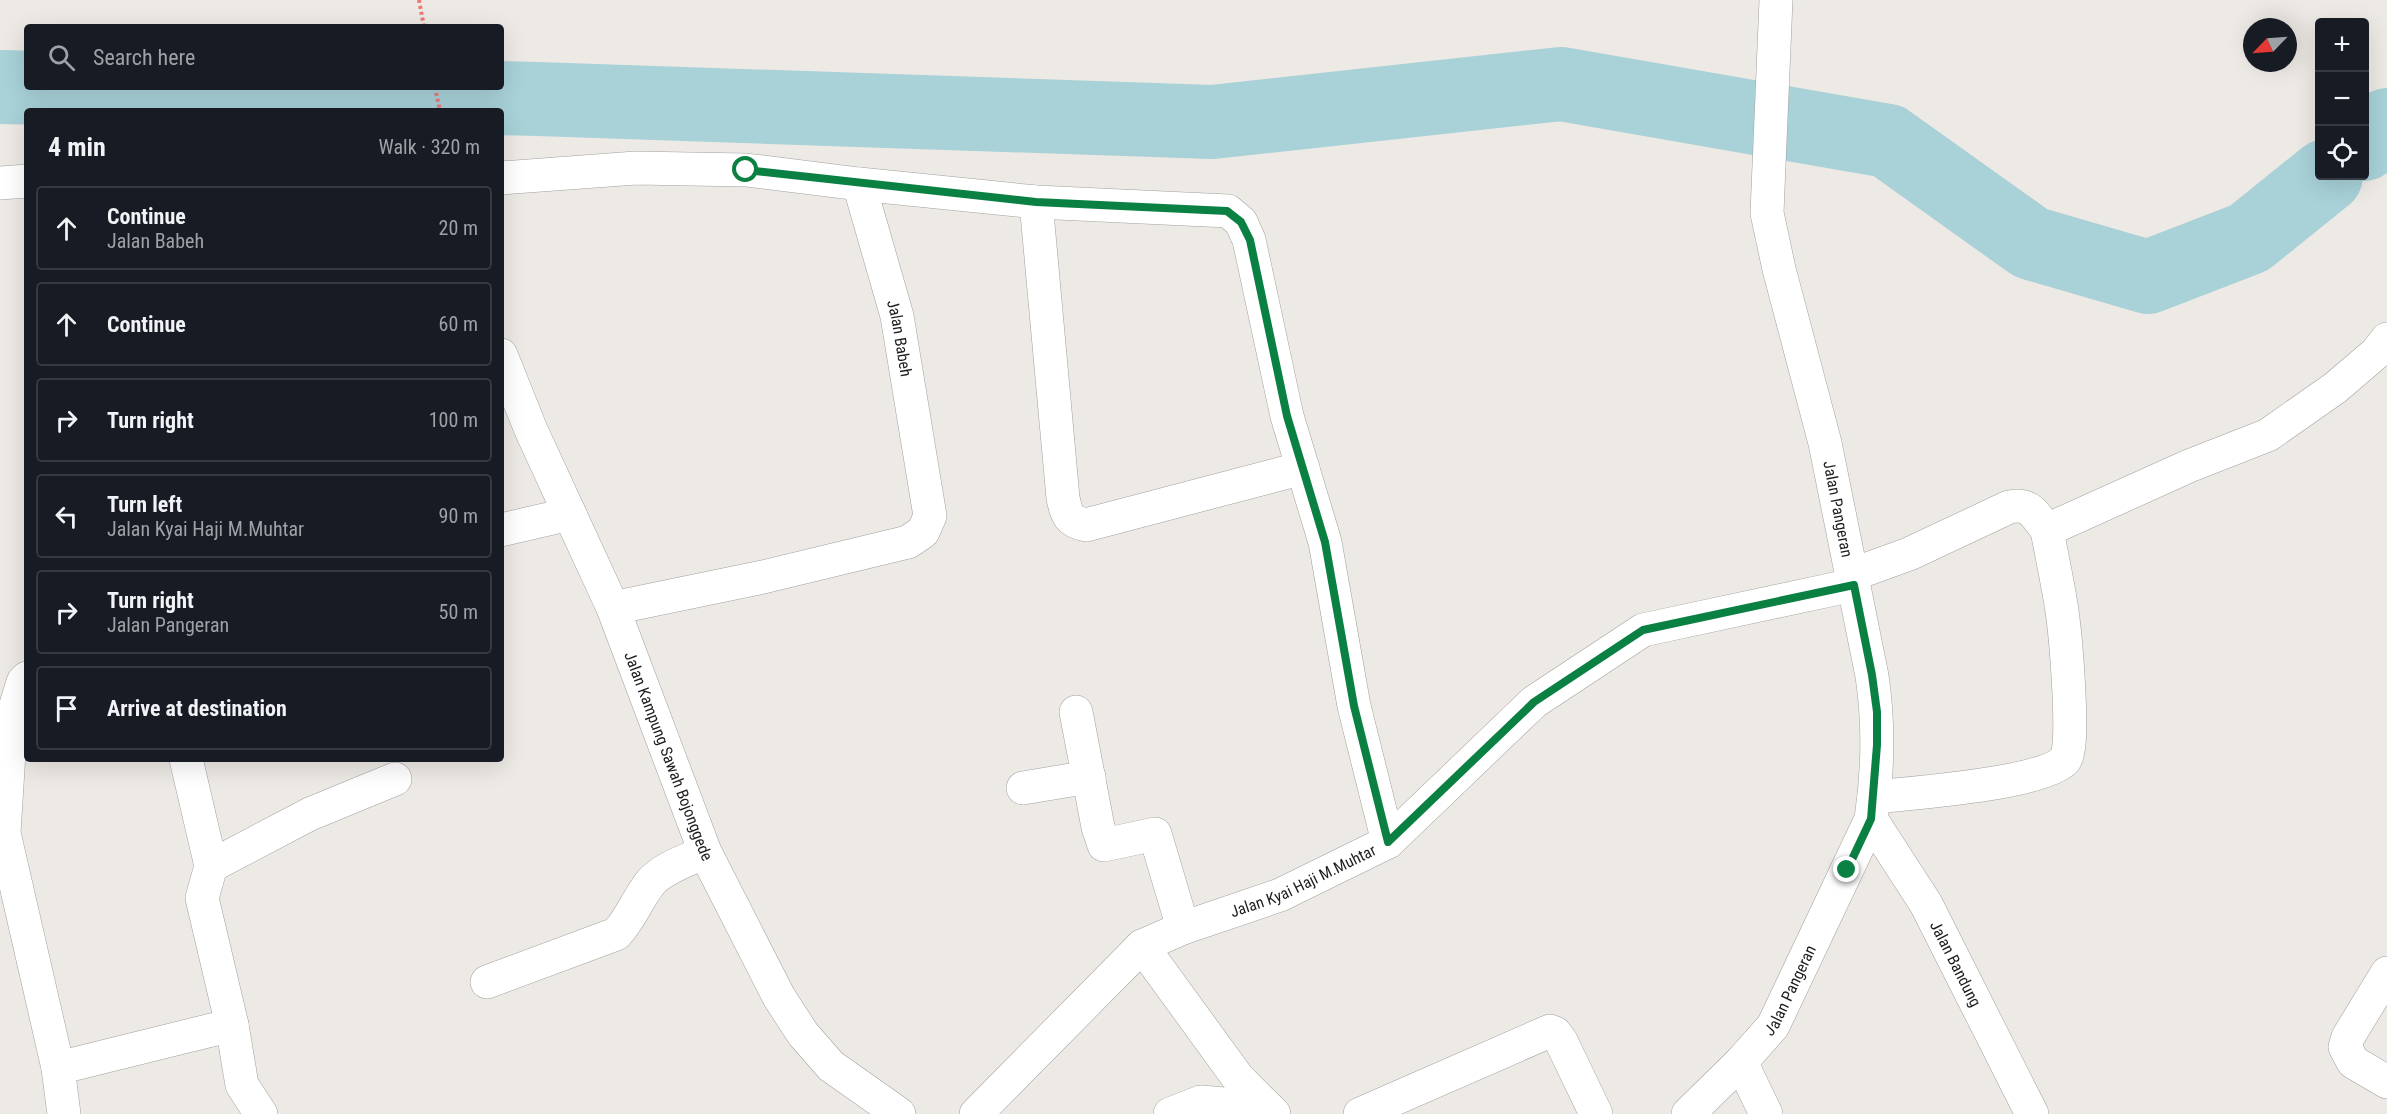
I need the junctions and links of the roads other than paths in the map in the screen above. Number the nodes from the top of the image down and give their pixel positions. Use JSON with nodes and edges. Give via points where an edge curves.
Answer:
{"nodes":[{"id":1,"x":1776,"y":0,"type":"edge"},
{"id":2,"x":504,"y":178,"type":"edge"},
{"id":3,"x":24,"y":181,"type":"edge"},
{"id":4,"x":0,"y":183,"type":"edge"},
{"id":5,"x":859,"y":184,"type":"junction"},
{"id":6,"x":1036,"y":202,"type":"junction"},
{"id":7,"x":2387,"y":339,"type":"edge"},
{"id":8,"x":504,"y":362,"type":"edge"},
{"id":9,"x":1303,"y":468,"type":"junction"},
{"id":10,"x":570,"y":514,"type":"junction"},
{"id":11,"x":504,"y":529,"type":"edge"},
{"id":12,"x":2046,"y":530,"type":"junction"},
{"id":13,"x":1852,"y":580,"type":"junction"},
{"id":14,"x":613,"y":608,"type":"junction"},
{"id":15,"x":24,"y":681,"type":"edge"},
{"id":16,"x":1076,"y":712,"type":"dead end"},
{"id":17,"x":187,"y":762,"type":"edge"},
{"id":18,"x":1089,"y":777,"type":"junction"},
{"id":19,"x":395,"y":779,"type":"dead end"},
{"id":20,"x":1023,"y":788,"type":"dead end"},
{"id":21,"x":1873,"y":808,"type":"junction"},
{"id":22,"x":2,"y":834,"type":"edge"},
{"id":23,"x":1388,"y":842,"type":"junction"},
{"id":24,"x":705,"y":852,"type":"junction"},
{"id":25,"x":211,"y":866,"type":"junction"},
{"id":26,"x":1183,"y":928,"type":"junction"},
{"id":27,"x":1142,"y":945,"type":"junction"},
{"id":28,"x":2387,"y":973,"type":"edge"},
{"id":29,"x":487,"y":982,"type":"dead end"},
{"id":30,"x":232,"y":1025,"type":"junction"},
{"id":31,"x":1741,"y":1062,"type":"junction"},
{"id":32,"x":58,"y":1068,"type":"junction"},
{"id":33,"x":2387,"y":1082,"type":"edge"},
{"id":34,"x":1271,"y":1111,"type":"edge"},
{"id":35,"x":64,"y":1114,"type":"edge"},
{"id":36,"x":261,"y":1114,"type":"edge"},
{"id":37,"x":899,"y":1114,"type":"edge"},
{"id":38,"x":975,"y":1114,"type":"edge"},
{"id":39,"x":1170,"y":1114,"type":"edge"},
{"id":40,"x":1360,"y":1114,"type":"edge"},
{"id":41,"x":1596,"y":1114,"type":"edge"},
{"id":42,"x":1688,"y":1114,"type":"edge"},
{"id":43,"x":1766,"y":1114,"type":"edge"},
{"id":44,"x":2032,"y":1114,"type":"edge"}],
"edges":[{"from":1,"to":13,"type":"street","name":"Jalan Pangeran","via":[[1767,213],[1825,443]]},
{"from":2,"to":5,"type":"street","via":[[647,168],[746,170]]},
{"from":3,"to":4,"type":"street"},
{"from":5,"to":6,"type":"street"},
{"from":5,"to":14,"type":"street","name":"Jalan Babeh","via":[[897,316],[930,516],[923,532],[908,542]]},
{"from":6,"to":9,"type":"street","via":[[1227,211],[1241,222],[1250,240],[1287,416]]},
{"from":6,"to":9,"type":"street","via":[[1063,498],[1066,513],[1075,523],[1086,525]]},
{"from":7,"to":12,"type":"street","via":[[2335,388],[2268,435]]},
{"from":8,"to":10,"type":"street","name":"Jalan Kampung Sawah Bojonggede"},
{"from":9,"to":23,"type":"street","via":[[1325,542],[1354,706]]},
{"from":10,"to":11,"type":"street"},
{"from":10,"to":14,"type":"street","name":"Jalan Kampung Sawah Bojonggede"},
{"from":12,"to":13,"type":"street","name":"Jalan Kyai Haji M.Muhtar","via":[[2029,507],[2020,504]]},
{"from":12,"to":21,"type":"street","via":[[2062,610],[2071,746],[2066,759],[2054,767],[2005,782]]},
{"from":13,"to":21,"type":"street","name":"Jalan Pangeran","via":[[1877,712]]},
{"from":13,"to":23,"type":"street","name":"Jalan Kyai Haji M.Muhtar","via":[[1643,630],[1534,702]]},
{"from":14,"to":24,"type":"street","name":"Jalan Kampung Sawah Bojonggede"},
{"from":15,"to":22,"type":"street","via":[[11,721]]},
{"from":16,"to":18,"type":"street"},
{"from":17,"to":25,"type":"street"},
{"from":18,"to":20,"type":"street"},
{"from":18,"to":26,"type":"street","via":[[1104,845],[1155,834]]},
{"from":19,"to":25,"type":"street","via":[[310,814]]},
{"from":21,"to":31,"type":"street","name":"Jalan Pangeran","via":[[1773,1026]]},
{"from":21,"to":44,"type":"street","name":"Jalan Bandung"},
{"from":22,"to":32,"type":"street"},
{"from":23,"to":26,"type":"street","name":"Jalan Kyai Haji M.Muhtar","via":[[1280,896]]},
{"from":24,"to":29,"type":"street","via":[[656,877],[627,924],[616,934]]},
{"from":24,"to":37,"type":"street","name":"Jalan Kampung Sawah Bojonggede","via":[[779,997],[803,1034],[831,1066]]},
{"from":25,"to":30,"type":"street","via":[[202,898]]},
{"from":26,"to":27,"type":"street","name":"Jalan Kyai Haji M.Muhtar"},
{"from":27,"to":34,"type":"street","via":[[1238,1078]]},
{"from":27,"to":38,"type":"street","name":"Jalan Kyai Haji M.Muhtar"},
{"from":28,"to":33,"type":"street","via":[[2345,1047],[2353,1062]]},
{"from":30,"to":32,"type":"street"},
{"from":30,"to":36,"type":"street","via":[[242,1085]]},
{"from":31,"to":42,"type":"street","name":"Jalan Pangeran"},
{"from":31,"to":43,"type":"street"},
{"from":32,"to":35,"type":"street"},
{"from":34,"to":39,"type":"street","via":[[1201,1102]]},
{"from":40,"to":41,"type":"street","via":[[1550,1031],[1561,1041]]}]}
